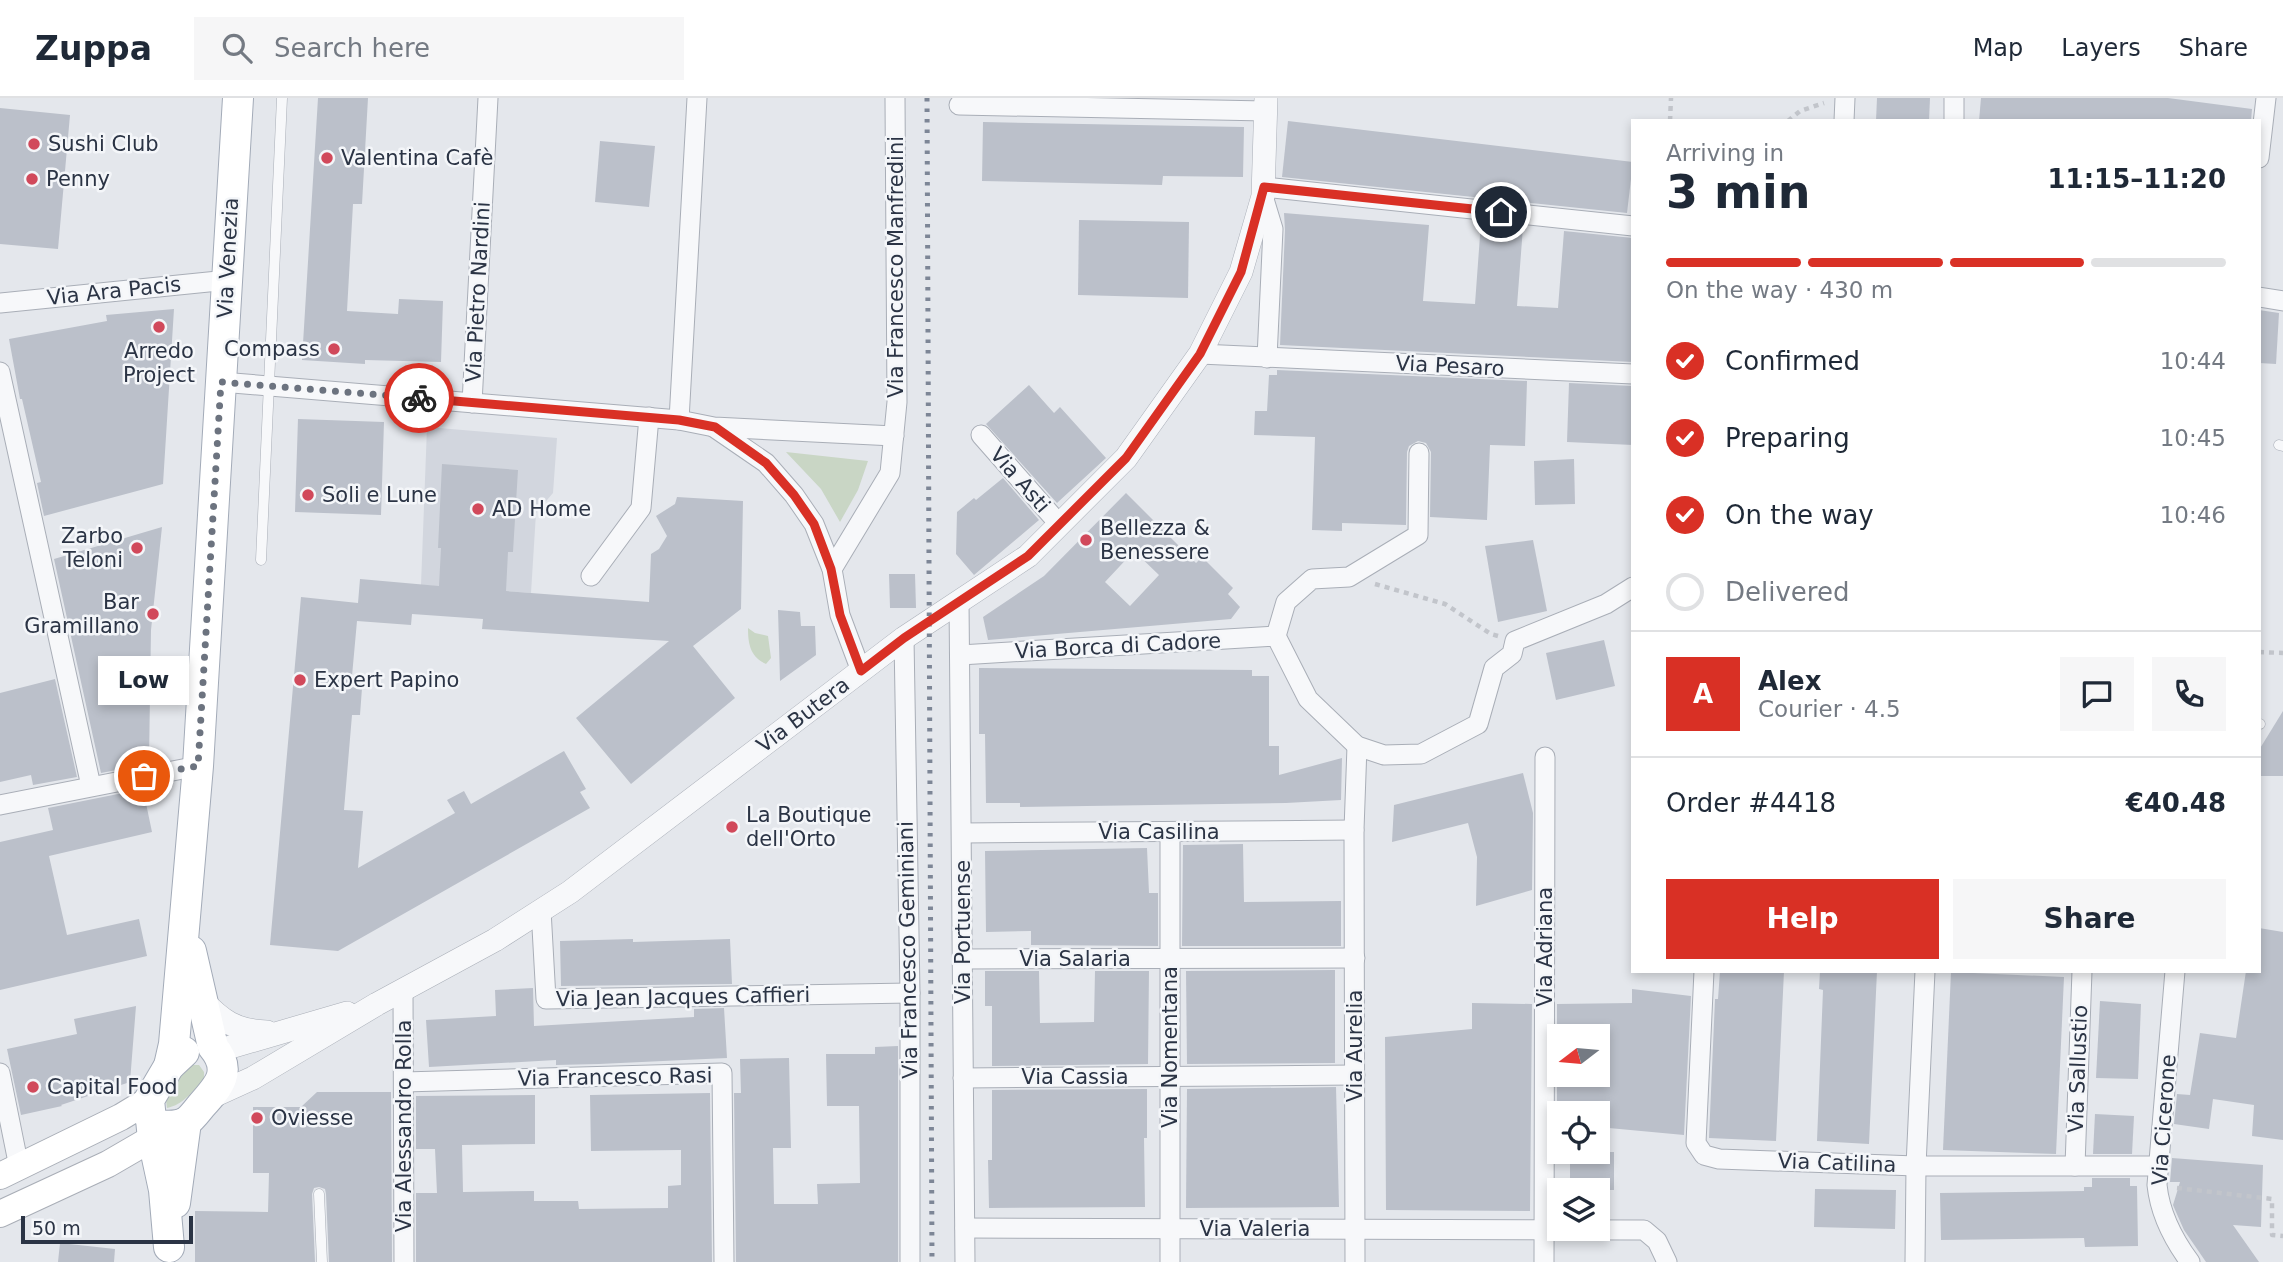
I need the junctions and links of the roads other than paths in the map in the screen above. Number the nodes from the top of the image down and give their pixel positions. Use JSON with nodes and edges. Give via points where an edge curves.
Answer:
{"nodes":[{"id":1,"x":238,"y":98,"type":"edge"},
{"id":2,"x":282,"y":98,"type":"edge"},
{"id":3,"x":488,"y":98,"type":"edge"},
{"id":4,"x":697,"y":98,"type":"edge"},
{"id":5,"x":895,"y":98,"type":"edge"},
{"id":6,"x":1845,"y":98,"type":"edge"},
{"id":7,"x":1954,"y":98,"type":"edge"},
{"id":8,"x":2263,"y":98,"type":"edge"},
{"id":9,"x":1266,"y":104,"type":"edge"},
{"id":10,"x":959,"y":105,"type":"dead end"},
{"id":11,"x":1844,"y":119,"type":"edge"},
{"id":12,"x":1954,"y":119,"type":"edge"},
{"id":13,"x":2261,"y":128,"type":"edge"},
{"id":14,"x":1263,"y":191,"type":"junction"},
{"id":15,"x":1631,"y":226,"type":"edge"},
{"id":16,"x":228,"y":280,"type":"junction"},
{"id":17,"x":2261,"y":297,"type":"edge"},
{"id":18,"x":2283,"y":301,"type":"edge"},
{"id":19,"x":0,"y":303,"type":"edge"},
{"id":20,"x":1200,"y":354,"type":"junction"},
{"id":21,"x":1268,"y":358,"type":"junction"},
{"id":22,"x":0,"y":372,"type":"edge"},
{"id":23,"x":1631,"y":374,"type":"edge"},
{"id":24,"x":221,"y":382,"type":"junction"},
{"id":25,"x":270,"y":386,"type":"junction"},
{"id":26,"x":472,"y":403,"type":"junction"},
{"id":27,"x":649,"y":418,"type":"junction"},
{"id":28,"x":679,"y":420,"type":"junction"},
{"id":29,"x":715,"y":427,"type":"junction"},
{"id":30,"x":981,"y":435,"type":"dead end"},
{"id":31,"x":894,"y":436,"type":"junction"},
{"id":32,"x":1419,"y":453,"type":"dead end"},
{"id":33,"x":1059,"y":525,"type":"junction"},
{"id":34,"x":261,"y":560,"type":"dead end"},
{"id":35,"x":831,"y":569,"type":"junction"},
{"id":36,"x":591,"y":576,"type":"dead end"},
{"id":37,"x":1631,"y":588,"type":"edge"},
{"id":38,"x":959,"y":601,"type":"junction"},
{"id":39,"x":1276,"y":636,"type":"junction"},
{"id":40,"x":904,"y":638,"type":"junction"},
{"id":41,"x":960,"y":655,"type":"junction"},
{"id":42,"x":861,"y":671,"type":"junction"},
{"id":43,"x":1357,"y":746,"type":"junction"},
{"id":44,"x":1545,"y":757,"type":"dead end"},
{"id":45,"x":198,"y":766,"type":"junction"},
{"id":46,"x":91,"y":786,"type":"junction"},
{"id":47,"x":0,"y":805,"type":"edge"},
{"id":48,"x":1354,"y":830,"type":"junction"},
{"id":49,"x":1170,"y":832,"type":"junction"},
{"id":50,"x":963,"y":833,"type":"junction"},
{"id":51,"x":541,"y":910,"type":"junction"},
{"id":52,"x":184,"y":920,"type":"junction"},
{"id":53,"x":1170,"y":958,"type":"junction"},
{"id":54,"x":1355,"y":958,"type":"junction"},
{"id":55,"x":962,"y":959,"type":"junction"},
{"id":56,"x":1704,"y":973,"type":"edge"},
{"id":57,"x":1925,"y":973,"type":"edge"},
{"id":58,"x":2082,"y":973,"type":"edge"},
{"id":59,"x":2175,"y":973,"type":"edge"},
{"id":60,"x":403,"y":990,"type":"junction"},
{"id":61,"x":910,"y":993,"type":"junction"},
{"id":62,"x":201,"y":999,"type":"junction"},
{"id":63,"x":377,"y":1004,"type":"junction"},
{"id":64,"x":277,"y":1032,"type":"junction"},
{"id":65,"x":215,"y":1049,"type":"junction"},
{"id":66,"x":169,"y":1066,"type":"junction"},
{"id":67,"x":0,"y":1073,"type":"edge"},
{"id":68,"x":1354,"y":1075,"type":"junction"},
{"id":69,"x":1170,"y":1077,"type":"junction"},
{"id":70,"x":963,"y":1078,"type":"junction"},
{"id":71,"x":404,"y":1082,"type":"junction"},
{"id":72,"x":209,"y":1098,"type":"junction"},
{"id":73,"x":162,"y":1121,"type":"junction"},
{"id":74,"x":108,"y":1164,"type":"junction"},
{"id":75,"x":1916,"y":1166,"type":"junction"},
{"id":76,"x":2075,"y":1166,"type":"junction"},
{"id":77,"x":9,"y":1171,"type":"edge"},
{"id":78,"x":2157,"y":1175,"type":"junction"},
{"id":79,"x":164,"y":1190,"type":"junction"},
{"id":80,"x":319,"y":1194,"type":"dead end"},
{"id":81,"x":0,"y":1214,"type":"edge"},
{"id":82,"x":965,"y":1228,"type":"junction"},
{"id":83,"x":1170,"y":1229,"type":"junction"},
{"id":84,"x":1355,"y":1229,"type":"junction"},
{"id":85,"x":1544,"y":1229,"type":"junction"},
{"id":86,"x":168,"y":1255,"type":"edge"},
{"id":87,"x":322,"y":1262,"type":"edge"},
{"id":88,"x":404,"y":1262,"type":"edge"},
{"id":89,"x":724,"y":1262,"type":"edge"},
{"id":90,"x":910,"y":1262,"type":"edge"},
{"id":91,"x":965,"y":1262,"type":"edge"},
{"id":92,"x":1170,"y":1262,"type":"edge"},
{"id":93,"x":1355,"y":1262,"type":"edge"},
{"id":94,"x":1544,"y":1262,"type":"edge"},
{"id":95,"x":1667,"y":1262,"type":"edge"},
{"id":96,"x":1915,"y":1262,"type":"edge"},
{"id":97,"x":2190,"y":1262,"type":"edge"}],
"edges":[{"from":1,"to":16,"type":"main road","name":"Via Venezia"},
{"from":2,"to":25,"type":"lane"},
{"from":3,"to":26,"type":"street","name":"Via Pietro Nardini"},
{"from":4,"to":28,"type":"street"},
{"from":5,"to":31,"type":"street","name":"Via Francesco Manfredini"},
{"from":6,"to":11,"type":"street"},
{"from":7,"to":12,"type":"street"},
{"from":8,"to":13,"type":"street"},
{"from":9,"to":10,"type":"street"},
{"from":9,"to":14,"type":"street","name":"Via Butera"},
{"from":14,"to":15,"type":"street"},
{"from":14,"to":20,"type":"street","name":"Via Butera","via":[[1241,272]]},
{"from":14,"to":21,"type":"street","via":[[1272,229]]},
{"from":16,"to":19,"type":"street","name":"Via Ara Pacis"},
{"from":16,"to":24,"type":"main road","name":"Via Venezia"},
{"from":17,"to":18,"type":"street"},
{"from":20,"to":21,"type":"street","name":"Via Pesaro"},
{"from":20,"to":33,"type":"street","name":"Via Butera","via":[[1126,458]]},
{"from":21,"to":23,"type":"street","name":"Via Pesaro"},
{"from":22,"to":46,"type":"street"},
{"from":24,"to":25,"type":"street"},
{"from":24,"to":45,"type":"main road","name":"Via Venezia"},
{"from":25,"to":26,"type":"street"},
{"from":25,"to":34,"type":"lane"},
{"from":26,"to":27,"type":"street"},
{"from":27,"to":28,"type":"street"},
{"from":27,"to":36,"type":"street","via":[[641,508]]},
{"from":28,"to":29,"type":"street"},
{"from":29,"to":31,"type":"street"},
{"from":29,"to":35,"type":"street","via":[[766,463],[794,495],[814,524]]},
{"from":30,"to":33,"type":"street","name":"Via Asti"},
{"from":31,"to":35,"type":"street","name":"Via Francesco Manfredini","via":[[890,473]]},
{"from":32,"to":39,"type":"street","via":[[1418,535],[1349,577],[1312,579],[1286,602]]},
{"from":33,"to":38,"type":"street","name":"Via Butera","via":[[1028,556]]},
{"from":35,"to":42,"type":"street","via":[[840,615]]},
{"from":37,"to":43,"type":"street","via":[[1606,604],[1515,641],[1512,654],[1493,668],[1478,724],[1421,754],[1384,755]]},
{"from":38,"to":40,"type":"street","name":"Via Butera"},
{"from":38,"to":41,"type":"street","name":"Via Portuense"},
{"from":39,"to":41,"type":"street","name":"Via Borca di Cadore"},
{"from":39,"to":43,"type":"street","via":[[1308,699]]},
{"from":40,"to":42,"type":"street","name":"Via Butera"},
{"from":40,"to":61,"type":"street","name":"Via Francesco Geminiani"},
{"from":41,"to":50,"type":"street","name":"Via Portuense"},
{"from":42,"to":51,"type":"street","name":"Via Butera"},
{"from":43,"to":48,"type":"street","name":"Via Aurelia"},
{"from":44,"to":85,"type":"street","name":"Via Adriana"},
{"from":45,"to":46,"type":"street"},
{"from":45,"to":52,"type":"main road","name":"Via Venezia"},
{"from":46,"to":47,"type":"street"},
{"from":48,"to":49,"type":"street","name":"Via Casilina"},
{"from":48,"to":54,"type":"street","name":"Via Aurelia"},
{"from":49,"to":50,"type":"street","name":"Via Casilina"},
{"from":49,"to":53,"type":"street","name":"Via Nomentana"},
{"from":50,"to":55,"type":"street","name":"Via Portuense"},
{"from":51,"to":60,"type":"street","name":"Via Butera"},
{"from":51,"to":61,"type":"street","name":"Via Jean Jacques Caffieri","via":[[546,999]]},
{"from":52,"to":62,"type":"main road"},
{"from":52,"to":66,"type":"main road","name":"Via Venezia"},
{"from":53,"to":54,"type":"street","name":"Via Salaria"},
{"from":53,"to":55,"type":"street","name":"Via Salaria"},
{"from":53,"to":69,"type":"street","name":"Via Nomentana"},
{"from":54,"to":68,"type":"street","name":"Via Aurelia"},
{"from":55,"to":70,"type":"street","name":"Via Portuense"},
{"from":56,"to":75,"type":"street","name":"Via Catilina","via":[[1696,1143],[1704,1155]]},
{"from":57,"to":75,"type":"street"},
{"from":58,"to":76,"type":"street","name":"Via Sallustio"},
{"from":59,"to":78,"type":"street","name":"Via Cicerone"},
{"from":60,"to":63,"type":"street","name":"Via Butera"},
{"from":60,"to":71,"type":"street","name":"Via Alessandro Rolla"},
{"from":61,"to":90,"type":"street","name":"Via Francesco Geminiani"},
{"from":62,"to":64,"type":"street","via":[[231,1025],[245,1031]]},
{"from":62,"to":65,"type":"main road"},
{"from":63,"to":64,"type":"street"},
{"from":63,"to":72,"type":"street","via":[[253,1078]]},
{"from":64,"to":65,"type":"street"},
{"from":65,"to":66,"type":"main road","via":[[195,1046]]},
{"from":65,"to":72,"type":"main road","via":[[224,1070]]},
{"from":66,"to":73,"type":"main road"},
{"from":67,"to":77,"type":"street"},
{"from":68,"to":69,"type":"street","name":"Via Cassia"},
{"from":68,"to":84,"type":"street","name":"Via Aurelia"},
{"from":69,"to":70,"type":"street","name":"Via Cassia"},
{"from":69,"to":83,"type":"street","name":"Via Nomentana"},
{"from":70,"to":82,"type":"street","name":"Via Portuense"},
{"from":71,"to":88,"type":"street","name":"Via Alessandro Rolla"},
{"from":71,"to":89,"type":"street","name":"Via Francesco Rasi","via":[[722,1073]]},
{"from":72,"to":73,"type":"main road"},
{"from":73,"to":74,"type":"main road"},
{"from":73,"to":77,"type":"main road","via":[[121,1117]]},
{"from":73,"to":79,"type":"main road"},
{"from":73,"to":86,"type":"main road"},
{"from":74,"to":79,"type":"main road","via":[[122,1160],[148,1167]]},
{"from":74,"to":81,"type":"main road"},
{"from":75,"to":76,"type":"street","name":"Via Catilina"},
{"from":75,"to":96,"type":"street"},
{"from":76,"to":78,"type":"street","name":"Via Catilina"},
{"from":78,"to":97,"type":"street","name":"Via Cicerone","via":[[2158,1198],[2175,1241]]},
{"from":79,"to":86,"type":"main road"},
{"from":80,"to":87,"type":"lane"},
{"from":82,"to":83,"type":"street","name":"Via Valeria"},
{"from":82,"to":91,"type":"street","name":"Via Portuense"},
{"from":83,"to":84,"type":"street","name":"Via Valeria"},
{"from":83,"to":92,"type":"street","name":"Via Nomentana"},
{"from":84,"to":85,"type":"street","name":"Via Valeria"},
{"from":84,"to":93,"type":"street","name":"Via Aurelia"},
{"from":85,"to":94,"type":"street","name":"Via Adriana"},
{"from":85,"to":95,"type":"street","name":"Via Valeria","via":[[1644,1230],[1657,1241]]}]}
